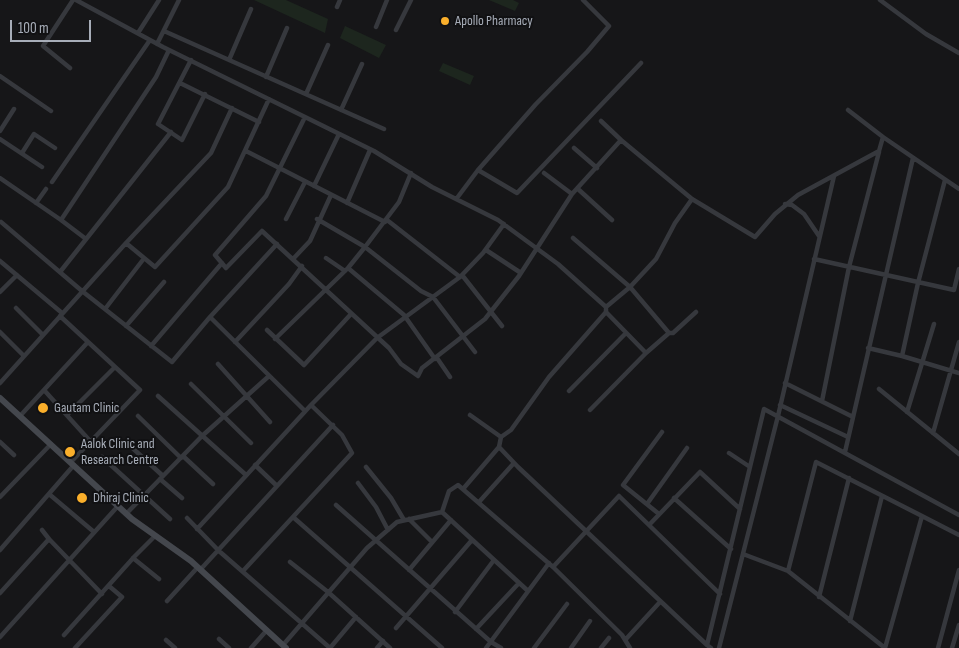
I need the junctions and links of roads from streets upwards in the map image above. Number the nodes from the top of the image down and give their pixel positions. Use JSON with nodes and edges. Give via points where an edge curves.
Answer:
{"nodes":[{"id":1,"x":75,"y":0,"type":"edge"},
{"id":2,"x":159,"y":0,"type":"edge"},
{"id":3,"x":179,"y":0,"type":"edge"},
{"id":4,"x":340,"y":0,"type":"edge"},
{"id":5,"x":387,"y":0,"type":"edge"},
{"id":6,"x":411,"y":0,"type":"edge"},
{"id":7,"x":583,"y":0,"type":"edge"},
{"id":8,"x":880,"y":0,"type":"edge"},
{"id":9,"x":338,"y":7,"type":"dead end"},
{"id":10,"x":251,"y":9,"type":"dead end"},
{"id":11,"x":376,"y":27,"type":"dead end"},
{"id":12,"x":287,"y":28,"type":"dead end"},
{"id":13,"x":396,"y":30,"type":"dead end"},
{"id":14,"x":164,"y":31,"type":"junction"},
{"id":15,"x":138,"y":33,"type":"junction"},
{"id":16,"x":150,"y":40,"type":"junction"},
{"id":17,"x":158,"y":44,"type":"junction"},
{"id":18,"x":328,"y":44,"type":"dead end"},
{"id":19,"x":169,"y":50,"type":"junction"},
{"id":20,"x":959,"y":53,"type":"edge"},
{"id":21,"x":191,"y":60,"type":"junction"},
{"id":22,"x":228,"y":60,"type":"junction"},
{"id":23,"x":641,"y":63,"type":"dead end"},
{"id":24,"x":362,"y":64,"type":"dead end"},
{"id":25,"x":70,"y":68,"type":"dead end"},
{"id":26,"x":0,"y":76,"type":"edge"},
{"id":27,"x":266,"y":76,"type":"junction"},
{"id":28,"x":180,"y":83,"type":"junction"},
{"id":29,"x":205,"y":94,"type":"junction"},
{"id":30,"x":306,"y":94,"type":"junction"},
{"id":31,"x":269,"y":99,"type":"junction"},
{"id":32,"x":232,"y":108,"type":"junction"},
{"id":33,"x":14,"y":109,"type":"dead end"},
{"id":34,"x":341,"y":110,"type":"junction"},
{"id":35,"x":848,"y":110,"type":"dead end"},
{"id":36,"x":51,"y":111,"type":"dead end"},
{"id":37,"x":305,"y":117,"type":"junction"},
{"id":38,"x":601,"y":121,"type":"dead end"},
{"id":39,"x":259,"y":122,"type":"junction"},
{"id":40,"x":384,"y":129,"type":"dead end"},
{"id":41,"x":0,"y":131,"type":"edge"},
{"id":42,"x":171,"y":132,"type":"junction"},
{"id":43,"x":339,"y":134,"type":"junction"},
{"id":44,"x":883,"y":137,"type":"junction"},
{"id":45,"x":0,"y":139,"type":"edge"},
{"id":46,"x":620,"y":140,"type":"junction"},
{"id":47,"x":55,"y":148,"type":"dead end"},
{"id":48,"x":574,"y":148,"type":"dead end"},
{"id":49,"x":370,"y":150,"type":"junction"},
{"id":50,"x":246,"y":151,"type":"junction"},
{"id":51,"x":879,"y":151,"type":"junction"},
{"id":52,"x":22,"y":153,"type":"junction"},
{"id":53,"x":913,"y":158,"type":"junction"},
{"id":54,"x":42,"y":167,"type":"dead end"},
{"id":55,"x":597,"y":168,"type":"junction"},
{"id":56,"x":280,"y":169,"type":"junction"},
{"id":57,"x":478,"y":170,"type":"junction"},
{"id":58,"x":411,"y":173,"type":"junction"},
{"id":59,"x":544,"y":173,"type":"dead end"},
{"id":60,"x":834,"y":176,"type":"junction"},
{"id":61,"x":0,"y":178,"type":"edge"},
{"id":62,"x":945,"y":180,"type":"junction"},
{"id":63,"x":52,"y":182,"type":"dead end"},
{"id":64,"x":304,"y":182,"type":"junction"},
{"id":65,"x":314,"y":186,"type":"junction"},
{"id":66,"x":578,"y":188,"type":"junction"},
{"id":67,"x":46,"y":189,"type":"dead end"},
{"id":68,"x":959,"y":189,"type":"edge"},
{"id":69,"x":572,"y":194,"type":"junction"},
{"id":70,"x":331,"y":195,"type":"junction"},
{"id":71,"x":457,"y":198,"type":"junction"},
{"id":72,"x":692,"y":199,"type":"junction"},
{"id":73,"x":36,"y":203,"type":"junction"},
{"id":74,"x":347,"y":203,"type":"junction"},
{"id":75,"x":785,"y":204,"type":"junction"},
{"id":76,"x":286,"y":219,"type":"dead end"},
{"id":77,"x":318,"y":219,"type":"junction"},
{"id":78,"x":61,"y":220,"type":"junction"},
{"id":79,"x":612,"y":220,"type":"dead end"},
{"id":80,"x":386,"y":221,"type":"junction"},
{"id":81,"x":1,"y":222,"type":"edge"},
{"id":82,"x":504,"y":224,"type":"junction"},
{"id":83,"x":819,"y":236,"type":"junction"},
{"id":84,"x":573,"y":238,"type":"dead end"},
{"id":85,"x":86,"y":239,"type":"junction"},
{"id":86,"x":126,"y":243,"type":"junction"},
{"id":87,"x":277,"y":244,"type":"junction"},
{"id":88,"x":537,"y":247,"type":"junction"},
{"id":89,"x":365,"y":248,"type":"junction"},
{"id":90,"x":486,"y":250,"type":"junction"},
{"id":91,"x":326,"y":258,"type":"dead end"},
{"id":92,"x":293,"y":259,"type":"junction"},
{"id":93,"x":814,"y":259,"type":"junction"},
{"id":94,"x":142,"y":261,"type":"dead end"},
{"id":95,"x":0,"y":262,"type":"edge"},
{"id":96,"x":222,"y":264,"type":"junction"},
{"id":97,"x":302,"y":266,"type":"junction"},
{"id":98,"x":849,"y":267,"type":"junction"},
{"id":99,"x":959,"y":269,"type":"edge"},
{"id":100,"x":346,"y":270,"type":"junction"},
{"id":101,"x":60,"y":272,"type":"junction"},
{"id":102,"x":521,"y":273,"type":"junction"},
{"id":103,"x":16,"y":275,"type":"junction"},
{"id":104,"x":885,"y":275,"type":"junction"},
{"id":105,"x":461,"y":276,"type":"junction"},
{"id":106,"x":164,"y":282,"type":"dead end"},
{"id":107,"x":918,"y":283,"type":"junction"},
{"id":108,"x":630,"y":287,"type":"junction"},
{"id":109,"x":324,"y":288,"type":"junction"},
{"id":110,"x":954,"y":290,"type":"junction"},
{"id":111,"x":82,"y":291,"type":"junction"},
{"id":112,"x":0,"y":292,"type":"edge"},
{"id":113,"x":959,"y":293,"type":"edge"},
{"id":114,"x":433,"y":298,"type":"junction"},
{"id":115,"x":16,"y":308,"type":"dead end"},
{"id":116,"x":105,"y":309,"type":"junction"},
{"id":117,"x":606,"y":310,"type":"junction"},
{"id":118,"x":696,"y":312,"type":"dead end"},
{"id":119,"x":490,"y":313,"type":"junction"},
{"id":120,"x":351,"y":314,"type":"junction"},
{"id":121,"x":61,"y":315,"type":"junction"},
{"id":122,"x":210,"y":317,"type":"junction"},
{"id":123,"x":405,"y":317,"type":"junction"},
{"id":124,"x":934,"y":324,"type":"dead end"},
{"id":125,"x":126,"y":326,"type":"junction"},
{"id":126,"x":502,"y":326,"type":"dead end"},
{"id":127,"x":267,"y":330,"type":"dead end"},
{"id":128,"x":0,"y":332,"type":"edge"},
{"id":129,"x":626,"y":333,"type":"junction"},
{"id":130,"x":669,"y":334,"type":"junction"},
{"id":131,"x":43,"y":335,"type":"junction"},
{"id":132,"x":463,"y":336,"type":"junction"},
{"id":133,"x":377,"y":338,"type":"junction"},
{"id":134,"x":275,"y":339,"type":"junction"},
{"id":135,"x":88,"y":342,"type":"junction"},
{"id":136,"x":235,"y":342,"type":"junction"},
{"id":137,"x":959,"y":342,"type":"edge"},
{"id":138,"x":151,"y":346,"type":"junction"},
{"id":139,"x":868,"y":348,"type":"junction"},
{"id":140,"x":475,"y":352,"type":"dead end"},
{"id":141,"x":646,"y":353,"type":"junction"},
{"id":142,"x":24,"y":356,"type":"junction"},
{"id":143,"x":902,"y":356,"type":"junction"},
{"id":144,"x":436,"y":358,"type":"junction"},
{"id":145,"x":922,"y":362,"type":"junction"},
{"id":146,"x":218,"y":364,"type":"dead end"},
{"id":147,"x":115,"y":367,"type":"junction"},
{"id":148,"x":951,"y":370,"type":"junction"},
{"id":149,"x":959,"y":373,"type":"edge"},
{"id":150,"x":269,"y":376,"type":"junction"},
{"id":151,"x":450,"y":377,"type":"dead end"},
{"id":152,"x":785,"y":382,"type":"junction"},
{"id":153,"x":0,"y":383,"type":"edge"},
{"id":154,"x":191,"y":384,"type":"dead end"},
{"id":155,"x":879,"y":389,"type":"dead end"},
{"id":156,"x":44,"y":390,"type":"junction"},
{"id":157,"x":569,"y":391,"type":"dead end"},
{"id":158,"x":246,"y":395,"type":"junction"},
{"id":159,"x":158,"y":396,"type":"dead end"},
{"id":160,"x":822,"y":401,"type":"junction"},
{"id":161,"x":1,"y":402,"type":"edge"},
{"id":162,"x":311,"y":405,"type":"junction"},
{"id":163,"x":780,"y":405,"type":"junction"},
{"id":164,"x":590,"y":410,"type":"dead end"},
{"id":165,"x":305,"y":411,"type":"junction"},
{"id":166,"x":907,"y":412,"type":"junction"},
{"id":167,"x":67,"y":415,"type":"junction"},
{"id":168,"x":470,"y":415,"type":"dead end"},
{"id":169,"x":20,"y":416,"type":"junction"},
{"id":170,"x":138,"y":416,"type":"dead end"},
{"id":171,"x":778,"y":416,"type":"junction"},
{"id":172,"x":224,"y":417,"type":"junction"},
{"id":173,"x":853,"y":417,"type":"junction"},
{"id":174,"x":270,"y":422,"type":"dead end"},
{"id":175,"x":333,"y":425,"type":"junction"},
{"id":176,"x":662,"y":432,"type":"dead end"},
{"id":177,"x":933,"y":433,"type":"junction"},
{"id":178,"x":202,"y":436,"type":"junction"},
{"id":179,"x":501,"y":437,"type":"junction"},
{"id":180,"x":848,"y":437,"type":"junction"},
{"id":181,"x":0,"y":442,"type":"edge"},
{"id":182,"x":91,"y":442,"type":"junction"},
{"id":183,"x":251,"y":443,"type":"dead end"},
{"id":184,"x":51,"y":444,"type":"junction"},
{"id":185,"x":127,"y":444,"type":"dead end"},
{"id":186,"x":499,"y":447,"type":"junction"},
{"id":187,"x":687,"y":448,"type":"dead end"},
{"id":188,"x":845,"y":452,"type":"junction"},
{"id":189,"x":729,"y":453,"type":"dead end"},
{"id":190,"x":959,"y":454,"type":"edge"},
{"id":191,"x":14,"y":455,"type":"dead end"},
{"id":192,"x":102,"y":457,"type":"dead end"},
{"id":193,"x":182,"y":457,"type":"junction"},
{"id":194,"x":514,"y":463,"type":"junction"},
{"id":195,"x":73,"y":464,"type":"junction"},
{"id":196,"x":256,"y":465,"type":"junction"},
{"id":197,"x":366,"y":467,"type":"dead end"},
{"id":198,"x":750,"y":467,"type":"junction"},
{"id":199,"x":246,"y":475,"type":"junction"},
{"id":200,"x":162,"y":478,"type":"junction"},
{"id":201,"x":849,"y":478,"type":"junction"},
{"id":202,"x":358,"y":483,"type":"dead end"},
{"id":203,"x":213,"y":484,"type":"dead end"},
{"id":204,"x":277,"y":486,"type":"junction"},
{"id":205,"x":463,"y":489,"type":"junction"},
{"id":206,"x":49,"y":494,"type":"junction"},
{"id":207,"x":143,"y":496,"type":"junction"},
{"id":208,"x":882,"y":496,"type":"junction"},
{"id":209,"x":0,"y":497,"type":"edge"},
{"id":210,"x":182,"y":498,"type":"dead end"},
{"id":211,"x":674,"y":498,"type":"junction"},
{"id":212,"x":479,"y":502,"type":"junction"},
{"id":213,"x":647,"y":504,"type":"junction"},
{"id":214,"x":336,"y":505,"type":"dead end"},
{"id":215,"x":118,"y":506,"type":"junction"},
{"id":216,"x":740,"y":509,"type":"junction"},
{"id":217,"x":442,"y":512,"type":"junction"},
{"id":218,"x":126,"y":514,"type":"junction"},
{"id":219,"x":659,"y":514,"type":"junction"},
{"id":220,"x":959,"y":515,"type":"edge"},
{"id":221,"x":922,"y":516,"type":"junction"},
{"id":222,"x":293,"y":517,"type":"junction"},
{"id":223,"x":187,"y":518,"type":"dead end"},
{"id":224,"x":170,"y":519,"type":"dead end"},
{"id":225,"x":407,"y":520,"type":"junction"},
{"id":226,"x":451,"y":520,"type":"junction"},
{"id":227,"x":649,"y":525,"type":"junction"},
{"id":228,"x":198,"y":529,"type":"junction"},
{"id":229,"x":42,"y":530,"type":"dead end"},
{"id":230,"x":388,"y":530,"type":"junction"},
{"id":231,"x":94,"y":532,"type":"junction"},
{"id":232,"x":586,"y":532,"type":"junction"},
{"id":233,"x":959,"y":535,"type":"edge"},
{"id":234,"x":155,"y":536,"type":"junction"},
{"id":235,"x":49,"y":539,"type":"junction"},
{"id":236,"x":376,"y":540,"type":"junction"},
{"id":237,"x":472,"y":540,"type":"junction"},
{"id":238,"x":432,"y":542,"type":"junction"},
{"id":239,"x":731,"y":549,"type":"junction"},
{"id":240,"x":0,"y":550,"type":"edge"},
{"id":241,"x":220,"y":551,"type":"junction"},
{"id":242,"x":743,"y":554,"type":"junction"},
{"id":243,"x":133,"y":558,"type":"junction"},
{"id":244,"x":494,"y":560,"type":"junction"},
{"id":245,"x":68,"y":561,"type":"junction"},
{"id":246,"x":290,"y":562,"type":"dead end"},
{"id":247,"x":549,"y":563,"type":"junction"},
{"id":248,"x":553,"y":567,"type":"junction"},
{"id":249,"x":199,"y":568,"type":"junction"},
{"id":250,"x":350,"y":568,"type":"junction"},
{"id":251,"x":409,"y":570,"type":"junction"},
{"id":252,"x":959,"y":570,"type":"edge"},
{"id":253,"x":243,"y":571,"type":"junction"},
{"id":254,"x":788,"y":572,"type":"junction"},
{"id":255,"x":159,"y":579,"type":"dead end"},
{"id":256,"x":519,"y":583,"type":"junction"},
{"id":257,"x":109,"y":586,"type":"junction"},
{"id":258,"x":430,"y":588,"type":"junction"},
{"id":259,"x":528,"y":591,"type":"junction"},
{"id":260,"x":328,"y":592,"type":"junction"},
{"id":261,"x":0,"y":593,"type":"edge"},
{"id":262,"x":102,"y":594,"type":"junction"},
{"id":263,"x":720,"y":594,"type":"junction"},
{"id":264,"x":819,"y":597,"type":"junction"},
{"id":265,"x":167,"y":601,"type":"dead end"},
{"id":266,"x":660,"y":602,"type":"junction"},
{"id":267,"x":567,"y":604,"type":"dead end"},
{"id":268,"x":455,"y":612,"type":"junction"},
{"id":269,"x":406,"y":616,"type":"junction"},
{"id":270,"x":356,"y":618,"type":"junction"},
{"id":271,"x":590,"y":621,"type":"dead end"},
{"id":272,"x":850,"y":621,"type":"junction"},
{"id":273,"x":302,"y":624,"type":"junction"},
{"id":274,"x":959,"y":626,"type":"edge"},
{"id":275,"x":396,"y":628,"type":"dead end"},
{"id":276,"x":476,"y":629,"type":"junction"},
{"id":277,"x":267,"y":630,"type":"junction"},
{"id":278,"x":64,"y":636,"type":"dead end"},
{"id":279,"x":0,"y":637,"type":"edge"},
{"id":280,"x":609,"y":638,"type":"dead end"},
{"id":281,"x":166,"y":640,"type":"dead end"},
{"id":282,"x":219,"y":640,"type":"dead end"},
{"id":283,"x":626,"y":640,"type":"junction"},
{"id":284,"x":383,"y":641,"type":"junction"},
{"id":285,"x":490,"y":642,"type":"junction"},
{"id":286,"x":285,"y":646,"type":"edge"},
{"id":287,"x":709,"y":646,"type":"edge"},
{"id":288,"x":75,"y":648,"type":"edge"},
{"id":289,"x":175,"y":648,"type":"edge"},
{"id":290,"x":229,"y":648,"type":"edge"},
{"id":291,"x":251,"y":648,"type":"edge"},
{"id":292,"x":377,"y":648,"type":"edge"},
{"id":293,"x":390,"y":648,"type":"edge"},
{"id":294,"x":442,"y":648,"type":"edge"},
{"id":295,"x":486,"y":648,"type":"edge"},
{"id":296,"x":501,"y":648,"type":"edge"},
{"id":297,"x":534,"y":648,"type":"edge"},
{"id":298,"x":571,"y":648,"type":"edge"},
{"id":299,"x":601,"y":648,"type":"edge"},
{"id":300,"x":630,"y":648,"type":"edge"},
{"id":301,"x":719,"y":648,"type":"edge"},
{"id":302,"x":885,"y":648,"type":"edge"},
{"id":303,"x":938,"y":648,"type":"edge"},
{"id":304,"x":952,"y":648,"type":"edge"}],
"edges":[{"from":1,"to":15,"type":"street"},
{"from":1,"to":25,"type":"street","via":[[43,46]]},
{"from":2,"to":15,"type":"street"},
{"from":3,"to":14,"type":"street"},
{"from":4,"to":9,"type":"street"},
{"from":5,"to":11,"type":"street"},
{"from":6,"to":13,"type":"street"},
{"from":7,"to":57,"type":"street","via":[[609,26]]},
{"from":8,"to":20,"type":"street","via":[[926,34]]},
{"from":10,"to":22,"type":"street"},
{"from":12,"to":27,"type":"street"},
{"from":14,"to":17,"type":"street"},
{"from":14,"to":22,"type":"street"},
{"from":15,"to":16,"type":"street"},
{"from":16,"to":17,"type":"street"},
{"from":16,"to":63,"type":"street"},
{"from":17,"to":19,"type":"street"},
{"from":18,"to":30,"type":"street"},
{"from":19,"to":21,"type":"street"},
{"from":19,"to":78,"type":"street","via":[[156,77]]},
{"from":21,"to":28,"type":"street"},
{"from":21,"to":31,"type":"street"},
{"from":22,"to":27,"type":"street"},
{"from":23,"to":57,"type":"street","via":[[517,193]]},
{"from":24,"to":34,"type":"street"},
{"from":26,"to":36,"type":"street"},
{"from":27,"to":30,"type":"street"},
{"from":28,"to":29,"type":"street"},
{"from":28,"to":42,"type":"street","via":[[158,124]]},
{"from":29,"to":32,"type":"street"},
{"from":29,"to":42,"type":"street","via":[[182,140]]},
{"from":30,"to":34,"type":"street"},
{"from":31,"to":37,"type":"street"},
{"from":31,"to":39,"type":"street"},
{"from":32,"to":39,"type":"street"},
{"from":32,"to":86,"type":"street","via":[[211,153]]},
{"from":33,"to":41,"type":"street"},
{"from":34,"to":40,"type":"street"},
{"from":35,"to":44,"type":"street"},
{"from":37,"to":43,"type":"street"},
{"from":37,"to":56,"type":"street"},
{"from":38,"to":46,"type":"street"},
{"from":39,"to":50,"type":"street"},
{"from":42,"to":85,"type":"street"},
{"from":43,"to":49,"type":"street"},
{"from":43,"to":65,"type":"street"},
{"from":44,"to":51,"type":"street"},
{"from":44,"to":53,"type":"street"},
{"from":45,"to":52,"type":"street"},
{"from":46,"to":55,"type":"street"},
{"from":46,"to":72,"type":"street"},
{"from":47,"to":52,"type":"street","via":[[34,134]]},
{"from":48,"to":55,"type":"street"},
{"from":49,"to":58,"type":"street"},
{"from":49,"to":74,"type":"street"},
{"from":50,"to":56,"type":"street"},
{"from":50,"to":86,"type":"street","via":[[228,187],[155,267]]},
{"from":51,"to":60,"type":"street"},
{"from":51,"to":98,"type":"street"},
{"from":52,"to":54,"type":"street"},
{"from":53,"to":62,"type":"street"},
{"from":53,"to":104,"type":"street"},
{"from":55,"to":66,"type":"street"},
{"from":56,"to":64,"type":"street"},
{"from":56,"to":96,"type":"street","via":[[259,206],[215,255]]},
{"from":57,"to":71,"type":"street"},
{"from":58,"to":71,"type":"street"},
{"from":58,"to":80,"type":"street","via":[[400,202]]},
{"from":59,"to":69,"type":"street"},
{"from":60,"to":75,"type":"street"},
{"from":60,"to":83,"type":"street"},
{"from":61,"to":73,"type":"street"},
{"from":62,"to":68,"type":"street"},
{"from":62,"to":107,"type":"street"},
{"from":64,"to":65,"type":"street"},
{"from":64,"to":76,"type":"street"},
{"from":65,"to":70,"type":"street"},
{"from":66,"to":69,"type":"street"},
{"from":66,"to":79,"type":"street"},
{"from":67,"to":73,"type":"street"},
{"from":69,"to":88,"type":"street"},
{"from":70,"to":74,"type":"street"},
{"from":70,"to":77,"type":"street"},
{"from":71,"to":82,"type":"street"},
{"from":72,"to":75,"type":"street","via":[[755,237]]},
{"from":72,"to":108,"type":"street","via":[[674,224],[656,259]]},
{"from":73,"to":78,"type":"street"},
{"from":74,"to":80,"type":"street"},
{"from":75,"to":83,"type":"street","via":[[804,214]]},
{"from":77,"to":89,"type":"street"},
{"from":77,"to":92,"type":"street","via":[[310,241]]},
{"from":78,"to":85,"type":"street"},
{"from":80,"to":89,"type":"street"},
{"from":80,"to":105,"type":"street"},
{"from":81,"to":101,"type":"street"},
{"from":82,"to":88,"type":"street"},
{"from":82,"to":90,"type":"street"},
{"from":83,"to":93,"type":"street"},
{"from":84,"to":108,"type":"street"},
{"from":85,"to":101,"type":"street"},
{"from":86,"to":111,"type":"street"},
{"from":87,"to":92,"type":"street"},
{"from":87,"to":96,"type":"street","via":[[262,231],[226,268]]},
{"from":87,"to":122,"type":"street"},
{"from":88,"to":102,"type":"street"},
{"from":88,"to":117,"type":"street"},
{"from":89,"to":100,"type":"street"},
{"from":89,"to":114,"type":"street"},
{"from":90,"to":102,"type":"street"},
{"from":90,"to":105,"type":"street"},
{"from":91,"to":100,"type":"street"},
{"from":92,"to":97,"type":"street"},
{"from":93,"to":98,"type":"street"},
{"from":93,"to":152,"type":"street"},
{"from":94,"to":116,"type":"street"},
{"from":95,"to":103,"type":"street"},
{"from":96,"to":138,"type":"street"},
{"from":97,"to":109,"type":"street"},
{"from":97,"to":136,"type":"street"},
{"from":98,"to":104,"type":"street"},
{"from":98,"to":160,"type":"street"},
{"from":99,"to":110,"type":"street"},
{"from":100,"to":109,"type":"street"},
{"from":100,"to":123,"type":"street"},
{"from":101,"to":111,"type":"street"},
{"from":102,"to":119,"type":"street"},
{"from":103,"to":112,"type":"street"},
{"from":103,"to":121,"type":"street"},
{"from":104,"to":107,"type":"street"},
{"from":104,"to":139,"type":"street"},
{"from":105,"to":114,"type":"street"},
{"from":105,"to":119,"type":"street"},
{"from":106,"to":125,"type":"street"},
{"from":107,"to":110,"type":"street"},
{"from":107,"to":143,"type":"street"},
{"from":108,"to":117,"type":"street"},
{"from":108,"to":130,"type":"street"},
{"from":109,"to":120,"type":"street"},
{"from":109,"to":134,"type":"street"},
{"from":110,"to":113,"type":"street"},
{"from":111,"to":116,"type":"street"},
{"from":111,"to":121,"type":"street"},
{"from":114,"to":123,"type":"street"},
{"from":114,"to":132,"type":"street"},
{"from":115,"to":131,"type":"street"},
{"from":116,"to":125,"type":"street"},
{"from":117,"to":129,"type":"street"},
{"from":117,"to":179,"type":"street","via":[[549,377],[511,430]]},
{"from":118,"to":130,"type":"street","via":[[673,334]]},
{"from":119,"to":126,"type":"street"},
{"from":119,"to":132,"type":"street"},
{"from":120,"to":133,"type":"street"},
{"from":120,"to":134,"type":"street","via":[[304,365]]},
{"from":121,"to":131,"type":"street"},
{"from":121,"to":135,"type":"street"},
{"from":122,"to":136,"type":"street"},
{"from":122,"to":138,"type":"street","via":[[172,362]]},
{"from":123,"to":133,"type":"street"},
{"from":123,"to":144,"type":"street"},
{"from":124,"to":145,"type":"street"},
{"from":125,"to":138,"type":"street"},
{"from":127,"to":134,"type":"street"},
{"from":128,"to":142,"type":"street"},
{"from":129,"to":141,"type":"street"},
{"from":129,"to":157,"type":"street"},
{"from":130,"to":141,"type":"street"},
{"from":131,"to":142,"type":"street"},
{"from":132,"to":140,"type":"street"},
{"from":132,"to":144,"type":"street"},
{"from":133,"to":144,"type":"street","via":[[401,364],[418,376],[422,368]]},
{"from":133,"to":162,"type":"street"},
{"from":135,"to":147,"type":"street"},
{"from":135,"to":156,"type":"street"},
{"from":136,"to":150,"type":"street"},
{"from":137,"to":148,"type":"street"},
{"from":139,"to":143,"type":"street"},
{"from":139,"to":173,"type":"street"},
{"from":141,"to":164,"type":"street"},
{"from":142,"to":153,"type":"street"},
{"from":143,"to":145,"type":"street"},
{"from":144,"to":151,"type":"street"},
{"from":145,"to":148,"type":"street"},
{"from":145,"to":166,"type":"street"},
{"from":146,"to":158,"type":"street"},
{"from":147,"to":167,"type":"street"},
{"from":147,"to":182,"type":"street","via":[[140,390]]},
{"from":148,"to":149,"type":"street"},
{"from":148,"to":177,"type":"street"},
{"from":150,"to":158,"type":"street"},
{"from":150,"to":165,"type":"street"},
{"from":152,"to":160,"type":"street"},
{"from":152,"to":163,"type":"street"},
{"from":154,"to":172,"type":"street"},
{"from":155,"to":166,"type":"street"},
{"from":156,"to":167,"type":"street"},
{"from":156,"to":169,"type":"street"},
{"from":158,"to":172,"type":"street"},
{"from":158,"to":174,"type":"street"},
{"from":159,"to":178,"type":"street"},
{"from":160,"to":173,"type":"street"},
{"from":161,"to":169,"type":"street"},
{"from":162,"to":165,"type":"street"},
{"from":162,"to":175,"type":"street"},
{"from":163,"to":171,"type":"street"},
{"from":163,"to":180,"type":"street"},
{"from":165,"to":196,"type":"street"},
{"from":166,"to":177,"type":"street"},
{"from":167,"to":182,"type":"street"},
{"from":168,"to":179,"type":"street"},
{"from":169,"to":184,"type":"street"},
{"from":170,"to":193,"type":"street"},
{"from":171,"to":188,"type":"street"},
{"from":171,"to":198,"type":"street","via":[[764,409]]},
{"from":171,"to":242,"type":"street"},
{"from":172,"to":178,"type":"street"},
{"from":172,"to":183,"type":"street"},
{"from":173,"to":180,"type":"street"},
{"from":175,"to":204,"type":"street"},
{"from":175,"to":222,"type":"street","via":[[352,452]]},
{"from":176,"to":213,"type":"street","via":[[623,486]]},
{"from":177,"to":190,"type":"street"},
{"from":178,"to":193,"type":"street"},
{"from":178,"to":199,"type":"street"},
{"from":179,"to":186,"type":"street"},
{"from":180,"to":188,"type":"street"},
{"from":181,"to":191,"type":"street"},
{"from":182,"to":195,"type":"street"},
{"from":184,"to":195,"type":"street"},
{"from":184,"to":209,"type":"street"},
{"from":185,"to":200,"type":"street"},
{"from":186,"to":194,"type":"street"},
{"from":186,"to":205,"type":"street"},
{"from":187,"to":213,"type":"street"},
{"from":188,"to":220,"type":"street"},
{"from":189,"to":198,"type":"street"},
{"from":192,"to":207,"type":"street"},
{"from":193,"to":200,"type":"street"},
{"from":193,"to":203,"type":"street"},
{"from":194,"to":212,"type":"street"},
{"from":194,"to":232,"type":"street"},
{"from":195,"to":206,"type":"street"},
{"from":195,"to":215,"type":"street"},
{"from":196,"to":199,"type":"street"},
{"from":196,"to":204,"type":"street"},
{"from":197,"to":225,"type":"street"},
{"from":198,"to":216,"type":"street"},
{"from":199,"to":228,"type":"street"},
{"from":200,"to":207,"type":"street"},
{"from":200,"to":210,"type":"street"},
{"from":201,"to":208,"type":"street"},
{"from":201,"to":254,"type":"street","via":[[818,462],[815,464]]},
{"from":201,"to":264,"type":"street"},
{"from":202,"to":230,"type":"street"},
{"from":204,"to":241,"type":"street"},
{"from":205,"to":212,"type":"street"},
{"from":205,"to":217,"type":"street","via":[[458,485],[449,492]]},
{"from":206,"to":231,"type":"street"},
{"from":206,"to":240,"type":"street"},
{"from":207,"to":218,"type":"street"},
{"from":207,"to":224,"type":"street"},
{"from":208,"to":221,"type":"street"},
{"from":208,"to":272,"type":"street"},
{"from":211,"to":216,"type":"street","via":[[700,472]]},
{"from":211,"to":219,"type":"street"},
{"from":211,"to":239,"type":"street"},
{"from":212,"to":247,"type":"street"},
{"from":213,"to":219,"type":"street"},
{"from":214,"to":236,"type":"street"},
{"from":215,"to":218,"type":"street"},
{"from":215,"to":231,"type":"street"},
{"from":216,"to":239,"type":"street"},
{"from":217,"to":225,"type":"street"},
{"from":217,"to":226,"type":"street"},
{"from":218,"to":234,"type":"street"},
{"from":219,"to":227,"type":"street"},
{"from":221,"to":233,"type":"street"},
{"from":221,"to":302,"type":"street"},
{"from":222,"to":250,"type":"street"},
{"from":222,"to":253,"type":"street"},
{"from":223,"to":228,"type":"street"},
{"from":225,"to":230,"type":"street","via":[[397,522]]},
{"from":225,"to":238,"type":"street"},
{"from":226,"to":237,"type":"street"},
{"from":226,"to":238,"type":"street"},
{"from":227,"to":232,"type":"street","via":[[619,496]]},
{"from":227,"to":263,"type":"street"},
{"from":228,"to":241,"type":"street"},
{"from":229,"to":235,"type":"street"},
{"from":230,"to":236,"type":"street"},
{"from":231,"to":245,"type":"street"},
{"from":232,"to":248,"type":"street"},
{"from":232,"to":266,"type":"street"},
{"from":234,"to":243,"type":"street"},
{"from":234,"to":249,"type":"street"},
{"from":235,"to":245,"type":"street"},
{"from":235,"to":261,"type":"street"},
{"from":236,"to":250,"type":"street"},
{"from":236,"to":251,"type":"street"},
{"from":237,"to":244,"type":"street"},
{"from":237,"to":258,"type":"street"},
{"from":238,"to":251,"type":"street"},
{"from":239,"to":263,"type":"street"},
{"from":241,"to":249,"type":"street"},
{"from":241,"to":253,"type":"street"},
{"from":242,"to":254,"type":"street"},
{"from":242,"to":301,"type":"street"},
{"from":243,"to":255,"type":"street"},
{"from":243,"to":257,"type":"street"},
{"from":244,"to":256,"type":"street"},
{"from":244,"to":268,"type":"street"},
{"from":245,"to":262,"type":"street"},
{"from":245,"to":279,"type":"street"},
{"from":246,"to":260,"type":"street"},
{"from":247,"to":248,"type":"street"},
{"from":247,"to":259,"type":"street"},
{"from":248,"to":283,"type":"street"},
{"from":249,"to":265,"type":"street"},
{"from":249,"to":277,"type":"street"},
{"from":250,"to":260,"type":"street"},
{"from":250,"to":269,"type":"street"},
{"from":251,"to":258,"type":"street"},
{"from":252,"to":303,"type":"street"},
{"from":253,"to":273,"type":"street"},
{"from":254,"to":264,"type":"street"},
{"from":256,"to":259,"type":"street"},
{"from":256,"to":276,"type":"street"},
{"from":257,"to":262,"type":"street"},
{"from":257,"to":288,"type":"street","via":[[122,597]]},
{"from":258,"to":268,"type":"street"},
{"from":258,"to":269,"type":"street"},
{"from":259,"to":285,"type":"street"},
{"from":260,"to":270,"type":"street"},
{"from":260,"to":273,"type":"street"},
{"from":262,"to":278,"type":"street"},
{"from":263,"to":287,"type":"street"},
{"from":264,"to":272,"type":"street"},
{"from":266,"to":283,"type":"street"},
{"from":266,"to":287,"type":"street"},
{"from":267,"to":297,"type":"street"},
{"from":268,"to":276,"type":"street"},
{"from":269,"to":275,"type":"street"},
{"from":269,"to":294,"type":"street"},
{"from":270,"to":273,"type":"street","via":[[330,648]]},
{"from":270,"to":284,"type":"street"},
{"from":271,"to":298,"type":"street"},
{"from":272,"to":302,"type":"street"},
{"from":273,"to":286,"type":"street"},
{"from":274,"to":304,"type":"street"},
{"from":276,"to":285,"type":"street"},
{"from":277,"to":286,"type":"street"},
{"from":277,"to":291,"type":"street"},
{"from":280,"to":299,"type":"street"},
{"from":281,"to":289,"type":"street"},
{"from":282,"to":290,"type":"street"},
{"from":283,"to":300,"type":"street"},
{"from":284,"to":292,"type":"street"},
{"from":284,"to":293,"type":"street"},
{"from":285,"to":295,"type":"street"},
{"from":285,"to":296,"type":"street"}]}
